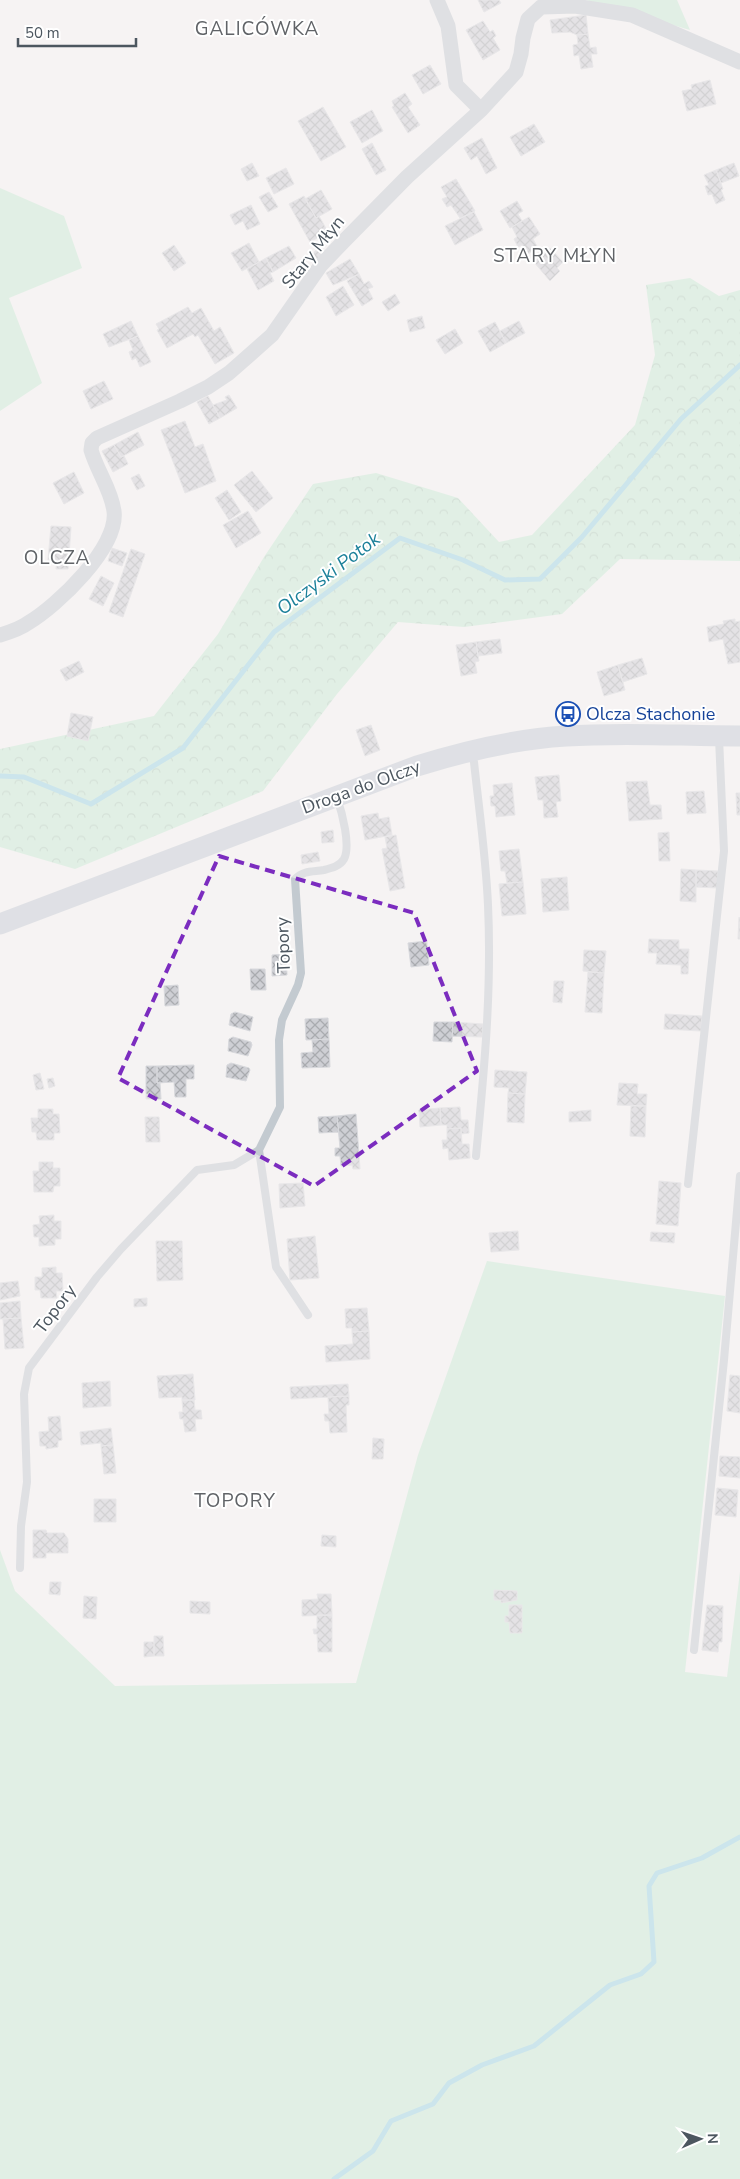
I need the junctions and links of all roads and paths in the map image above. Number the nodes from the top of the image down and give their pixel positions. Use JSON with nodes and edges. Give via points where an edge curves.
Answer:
{"nodes":[{"id":1,"x":437,"y":0,"type":"edge"},
{"id":2,"x":740,"y":62,"type":"edge"},
{"id":3,"x":481,"y":110,"type":"junction"},
{"id":4,"x":0,"y":635,"type":"edge"},
{"id":5,"x":730,"y":736,"type":"edge"},
{"id":6,"x":470,"y":751,"type":"junction"},
{"id":7,"x":336,"y":796,"type":"junction"},
{"id":8,"x":0,"y":924,"type":"edge"},
{"id":9,"x":259,"y":1150,"type":"junction"},
{"id":10,"x":476,"y":1156,"type":"dead end"},
{"id":11,"x":740,"y":1176,"type":"edge"},
{"id":12,"x":688,"y":1184,"type":"dead end"},
{"id":13,"x":308,"y":1315,"type":"dead end"},
{"id":14,"x":20,"y":1568,"type":"dead end"},
{"id":15,"x":694,"y":1650,"type":"dead end"}],
"edges":[{"from":1,"to":3,"type":"street","via":[[448,26],[456,85]]},
{"from":2,"to":3,"type":"street","name":"Stary Młyn","via":[[632,15],[575,6],[541,7],[528,19],[516,72]]},
{"from":3,"to":4,"type":"street","name":"Stary Młyn","via":[[407,178],[321,265],[272,335],[240,364],[208,387],[92,443],[91,450],[114,512],[108,536],[92,566],[48,609],[28,624]]},
{"from":5,"to":6,"type":"street","name":"Droga do Olczy","via":[[565,736]]},
{"from":5,"to":12,"type":"lane","via":[[724,851]]},
{"from":6,"to":7,"type":"street","name":"Droga do Olczy","via":[[417,766]]},
{"from":6,"to":10,"type":"lane","via":[[474,762],[488,904],[488,1029]]},
{"from":7,"to":8,"type":"street","name":"Droga do Olczy"},
{"from":7,"to":9,"type":"lane","name":"Topory","via":[[347,849],[345,858],[335,867],[306,872],[296,879],[301,973],[282,1020],[279,1040],[280,1107]]},
{"from":9,"to":13,"type":"lane","via":[[276,1267]]},
{"from":9,"to":14,"type":"lane","name":"Topory","via":[[234,1165],[197,1170],[103,1270],[29,1368],[24,1394],[27,1482]]},
{"from":11,"to":15,"type":"lane"}]}
